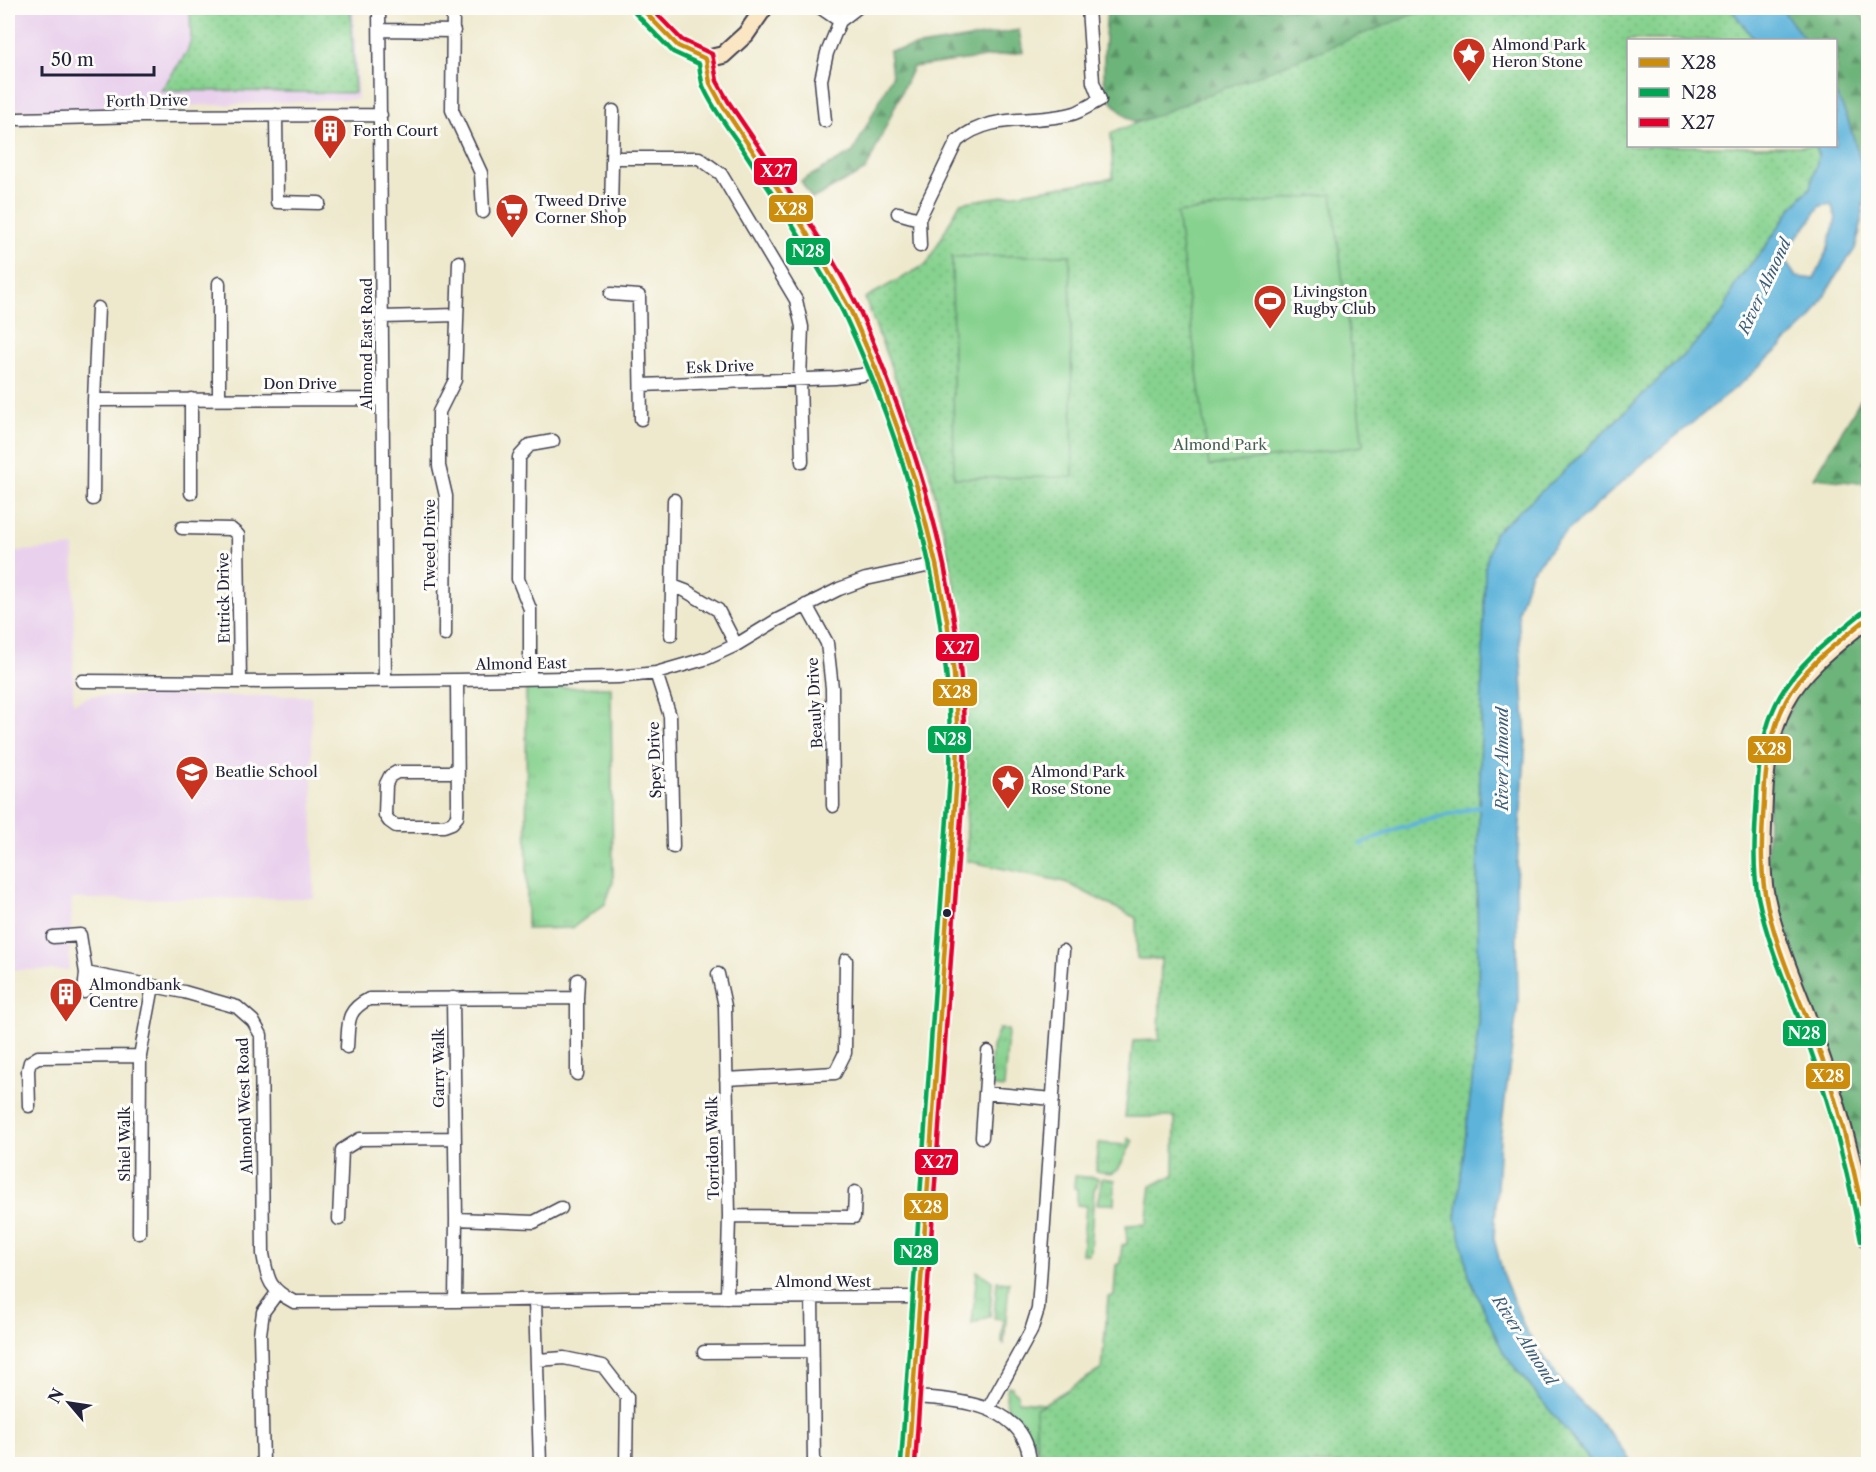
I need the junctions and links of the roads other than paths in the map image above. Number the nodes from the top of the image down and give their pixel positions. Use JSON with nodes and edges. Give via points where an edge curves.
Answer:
{"nodes":[{"id":1,"x":379,"y":8,"type":"edge"},
{"id":2,"x":453,"y":8,"type":"edge"},
{"id":3,"x":641,"y":8,"type":"edge"},
{"id":4,"x":764,"y":8,"type":"edge"},
{"id":5,"x":821,"y":8,"type":"edge"},
{"id":6,"x":857,"y":8,"type":"edge"},
{"id":7,"x":1088,"y":8,"type":"edge"},
{"id":8,"x":840,"y":21,"type":"junction"},
{"id":9,"x":380,"y":30,"type":"junction"},
{"id":10,"x":454,"y":31,"type":"junction"},
{"id":11,"x":706,"y":59,"type":"junction"},
{"id":12,"x":613,"y":111,"type":"dead end"},
{"id":13,"x":276,"y":115,"type":"junction"},
{"id":14,"x":381,"y":115,"type":"junction"},
{"id":15,"x":19,"y":119,"type":"dead end"},
{"id":16,"x":825,"y":121,"type":"dead end"},
{"id":17,"x":612,"y":158,"type":"junction"},
{"id":18,"x":319,"y":202,"type":"dead end"},
{"id":19,"x":483,"y":212,"type":"dead end"},
{"id":20,"x":898,"y":213,"type":"dead end"},
{"id":21,"x":611,"y":214,"type":"dead end"},
{"id":22,"x":919,"y":219,"type":"junction"},
{"id":23,"x":920,"y":246,"type":"dead end"},
{"id":24,"x":459,"y":262,"type":"dead end"},
{"id":25,"x":219,"y":283,"type":"dead end"},
{"id":26,"x":611,"y":294,"type":"dead end"},
{"id":27,"x":98,"y":308,"type":"dead end"},
{"id":28,"x":457,"y":315,"type":"junction"},
{"id":29,"x":382,"y":316,"type":"junction"},
{"id":30,"x":876,"y":369,"type":"junction"},
{"id":31,"x":800,"y":379,"type":"junction"},
{"id":32,"x":641,"y":385,"type":"junction"},
{"id":33,"x":191,"y":399,"type":"junction"},
{"id":34,"x":219,"y":399,"type":"junction"},
{"id":35,"x":382,"y":399,"type":"junction"},
{"id":36,"x":94,"y":400,"type":"junction"},
{"id":37,"x":641,"y":419,"type":"dead end"},
{"id":38,"x":553,"y":441,"type":"dead end"},
{"id":39,"x":802,"y":462,"type":"dead end"},
{"id":40,"x":191,"y":493,"type":"dead end"},
{"id":41,"x":93,"y":499,"type":"dead end"},
{"id":42,"x":674,"y":501,"type":"dead end"},
{"id":43,"x":182,"y":528,"type":"dead end"},
{"id":44,"x":936,"y":564,"type":"junction"},
{"id":45,"x":673,"y":586,"type":"junction"},
{"id":46,"x":806,"y":604,"type":"junction"},
{"id":47,"x":1869,"y":618,"type":"edge"},
{"id":48,"x":445,"y":635,"type":"dead end"},
{"id":49,"x":671,"y":635,"type":"dead end"},
{"id":50,"x":736,"y":645,"type":"junction"},
{"id":51,"x":657,"y":674,"type":"junction"},
{"id":52,"x":530,"y":678,"type":"junction"},
{"id":53,"x":458,"y":680,"type":"junction"},
{"id":54,"x":82,"y":681,"type":"dead end"},
{"id":55,"x":385,"y":681,"type":"junction"},
{"id":56,"x":240,"y":682,"type":"junction"},
{"id":57,"x":458,"y":771,"type":"junction"},
{"id":58,"x":833,"y":806,"type":"dead end"},
{"id":59,"x":673,"y":847,"type":"dead end"},
{"id":60,"x":53,"y":937,"type":"dead end"},
{"id":61,"x":1063,"y":951,"type":"dead end"},
{"id":62,"x":846,"y":960,"type":"dead end"},
{"id":63,"x":86,"y":973,"type":"junction"},
{"id":64,"x":718,"y":974,"type":"dead end"},
{"id":65,"x":578,"y":980,"type":"dead end"},
{"id":66,"x":153,"y":986,"type":"junction"},
{"id":67,"x":84,"y":992,"type":"dead end"},
{"id":68,"x":577,"y":998,"type":"junction"},
{"id":69,"x":453,"y":999,"type":"junction"},
{"id":70,"x":347,"y":1047,"type":"dead end"},
{"id":71,"x":988,"y":1052,"type":"dead end"},
{"id":72,"x":140,"y":1056,"type":"junction"},
{"id":73,"x":577,"y":1074,"type":"dead end"},
{"id":74,"x":726,"y":1079,"type":"junction"},
{"id":75,"x":985,"y":1093,"type":"junction"},
{"id":76,"x":1053,"y":1099,"type":"junction"},
{"id":77,"x":29,"y":1106,"type":"dead end"},
{"id":78,"x":982,"y":1137,"type":"dead end"},
{"id":79,"x":454,"y":1138,"type":"junction"},
{"id":80,"x":855,"y":1192,"type":"dead end"},
{"id":81,"x":561,"y":1208,"type":"dead end"},
{"id":82,"x":729,"y":1216,"type":"junction"},
{"id":83,"x":339,"y":1219,"type":"dead end"},
{"id":84,"x":456,"y":1219,"type":"junction"},
{"id":85,"x":140,"y":1233,"type":"dead end"},
{"id":86,"x":1869,"y":1240,"type":"edge"},
{"id":87,"x":277,"y":1293,"type":"junction"},
{"id":88,"x":812,"y":1297,"type":"junction"},
{"id":89,"x":920,"y":1297,"type":"junction"},
{"id":90,"x":727,"y":1298,"type":"junction"},
{"id":91,"x":535,"y":1300,"type":"junction"},
{"id":92,"x":455,"y":1301,"type":"junction"},
{"id":93,"x":812,"y":1351,"type":"junction"},
{"id":94,"x":704,"y":1352,"type":"dead end"},
{"id":95,"x":538,"y":1360,"type":"junction"},
{"id":96,"x":913,"y":1396,"type":"junction"},
{"id":97,"x":988,"y":1409,"type":"junction"},
{"id":98,"x":263,"y":1464,"type":"edge"},
{"id":99,"x":540,"y":1464,"type":"edge"},
{"id":100,"x":626,"y":1464,"type":"edge"},
{"id":101,"x":814,"y":1464,"type":"edge"},
{"id":102,"x":908,"y":1464,"type":"edge"},
{"id":103,"x":1030,"y":1464,"type":"edge"}],
"edges":[{"from":1,"to":9,"type":"street","name":"Almond East Road"},
{"from":2,"to":10,"type":"street"},
{"from":3,"to":11,"type":"street","via":[[678,46]]},
{"from":4,"to":11,"type":"street","via":[[746,34],[723,55]]},
{"from":5,"to":8,"type":"street"},
{"from":6,"to":8,"type":"street"},
{"from":7,"to":22,"type":"street","via":[[1093,82],[1100,100],[1076,112],[981,126],[966,133],[957,141]]},
{"from":8,"to":16,"type":"street","via":[[821,80]]},
{"from":9,"to":10,"type":"street"},
{"from":9,"to":14,"type":"street","name":"Almond East Road"},
{"from":10,"to":19,"type":"street","via":[[452,110],[481,173]]},
{"from":11,"to":30,"type":"street","via":[[710,83],[722,105],[805,230],[850,309]]},
{"from":12,"to":17,"type":"street"},
{"from":13,"to":14,"type":"street","name":"Forth Drive"},
{"from":13,"to":15,"type":"street","name":"Forth Drive"},
{"from":13,"to":18,"type":"street","via":[[277,202]]},
{"from":14,"to":29,"type":"street","name":"Almond East Road"},
{"from":17,"to":21,"type":"street"},
{"from":17,"to":31,"type":"street","via":[[699,158],[721,174],[796,300],[802,327]]},
{"from":20,"to":22,"type":"street"},
{"from":22,"to":23,"type":"street"},
{"from":24,"to":28,"type":"street","name":"Tweed Drive"},
{"from":25,"to":34,"type":"street"},
{"from":26,"to":32,"type":"street","via":[[639,296]]},
{"from":27,"to":36,"type":"street"},
{"from":28,"to":29,"type":"street"},
{"from":28,"to":48,"type":"street","name":"Tweed Drive","via":[[455,380],[439,412],[439,466],[446,496]]},
{"from":29,"to":35,"type":"street","name":"Almond East Road"},
{"from":30,"to":31,"type":"street","name":"Esk Drive","via":[[862,375]]},
{"from":30,"to":44,"type":"street","via":[[917,487]]},
{"from":31,"to":32,"type":"street","name":"Esk Drive"},
{"from":31,"to":39,"type":"street"},
{"from":32,"to":37,"type":"street"},
{"from":33,"to":34,"type":"street","name":"Don Drive"},
{"from":33,"to":36,"type":"street","name":"Don Drive"},
{"from":33,"to":40,"type":"street"},
{"from":34,"to":35,"type":"street","name":"Don Drive"},
{"from":35,"to":55,"type":"street","name":"Almond East Road"},
{"from":36,"to":41,"type":"street"},
{"from":38,"to":52,"type":"street","via":[[530,445],[519,458],[518,579],[530,609]]},
{"from":42,"to":45,"type":"street"},
{"from":43,"to":56,"type":"street","name":"Ettrick Drive","via":[[231,529],[237,535]]},
{"from":44,"to":46,"type":"street","name":"Almond East","via":[[866,579]]},
{"from":44,"to":89,"type":"street","via":[[954,674],[957,757]]},
{"from":45,"to":49,"type":"street"},
{"from":45,"to":50,"type":"street","via":[[718,610]]},
{"from":46,"to":50,"type":"street","name":"Almond East"},
{"from":46,"to":58,"type":"street","name":"Beauly Drive","via":[[827,643],[832,688]]},
{"from":47,"to":86,"type":"street","via":[[1818,662],[1796,686],[1779,715],[1768,758],[1762,858],[1767,905],[1834,1095],[1860,1188]]},
{"from":50,"to":51,"type":"street","name":"Almond East"},
{"from":51,"to":52,"type":"street","name":"Almond East"},
{"from":51,"to":59,"type":"street","name":"Spey Drive","via":[[670,716]]},
{"from":52,"to":53,"type":"street","name":"Almond East"},
{"from":53,"to":55,"type":"street","name":"Almond East"},
{"from":53,"to":57,"type":"street"},
{"from":54,"to":56,"type":"street","name":"Almond East"},
{"from":55,"to":56,"type":"street","name":"Almond East"},
{"from":57,"to":57,"type":"street","via":[[457,817],[452,823],[396,826],[385,815],[390,776],[397,772]]},
{"from":60,"to":63,"type":"street","via":[[80,935]]},
{"from":61,"to":76,"type":"street"},
{"from":62,"to":74,"type":"street","name":"Torridon Walk","via":[[845,1053],[835,1073]]},
{"from":63,"to":66,"type":"street","name":"Almond West Road"},
{"from":63,"to":67,"type":"street"},
{"from":64,"to":74,"type":"street","name":"Torridon Walk","via":[[725,1006]]},
{"from":65,"to":68,"type":"street"},
{"from":66,"to":72,"type":"street","name":"Shiel Walk"},
{"from":66,"to":87,"type":"street","name":"Almond West Road","via":[[237,1007],[253,1021],[261,1035],[263,1254],[267,1277]]},
{"from":68,"to":69,"type":"street"},
{"from":68,"to":73,"type":"street"},
{"from":69,"to":70,"type":"street","via":[[369,999],[357,1005],[349,1017]]},
{"from":69,"to":79,"type":"street","name":"Garry Walk"},
{"from":71,"to":75,"type":"street"},
{"from":72,"to":77,"type":"street","via":[[38,1057],[30,1062],[28,1070]]},
{"from":72,"to":85,"type":"street","name":"Shiel Walk"},
{"from":74,"to":82,"type":"street","name":"Torridon Walk"},
{"from":75,"to":76,"type":"street"},
{"from":75,"to":78,"type":"street"},
{"from":76,"to":97,"type":"street","via":[[1038,1309],[1026,1340]]},
{"from":79,"to":83,"type":"street","via":[[360,1139],[342,1150]]},
{"from":79,"to":84,"type":"street","name":"Garry Walk"},
{"from":80,"to":82,"type":"street","name":"Torridon Walk","via":[[854,1217]]},
{"from":81,"to":84,"type":"street","via":[[534,1222]]},
{"from":82,"to":90,"type":"street","name":"Torridon Walk"},
{"from":84,"to":92,"type":"street","name":"Garry Walk"},
{"from":87,"to":92,"type":"street","via":[[294,1302]]},
{"from":87,"to":98,"type":"street","via":[[263,1312],[260,1334]]},
{"from":88,"to":89,"type":"street","name":"Almond West"},
{"from":88,"to":90,"type":"street","name":"Almond West"},
{"from":88,"to":93,"type":"street"},
{"from":89,"to":96,"type":"street"},
{"from":90,"to":91,"type":"street"},
{"from":91,"to":92,"type":"street"},
{"from":91,"to":95,"type":"street"},
{"from":93,"to":94,"type":"street"},
{"from":93,"to":101,"type":"street"},
{"from":95,"to":99,"type":"street"},
{"from":95,"to":100,"type":"street","via":[[564,1358],[603,1366],[627,1397]]},
{"from":96,"to":97,"type":"street"},
{"from":96,"to":102,"type":"street"},
{"from":97,"to":103,"type":"street","via":[[1007,1418],[1021,1434]]}]}
